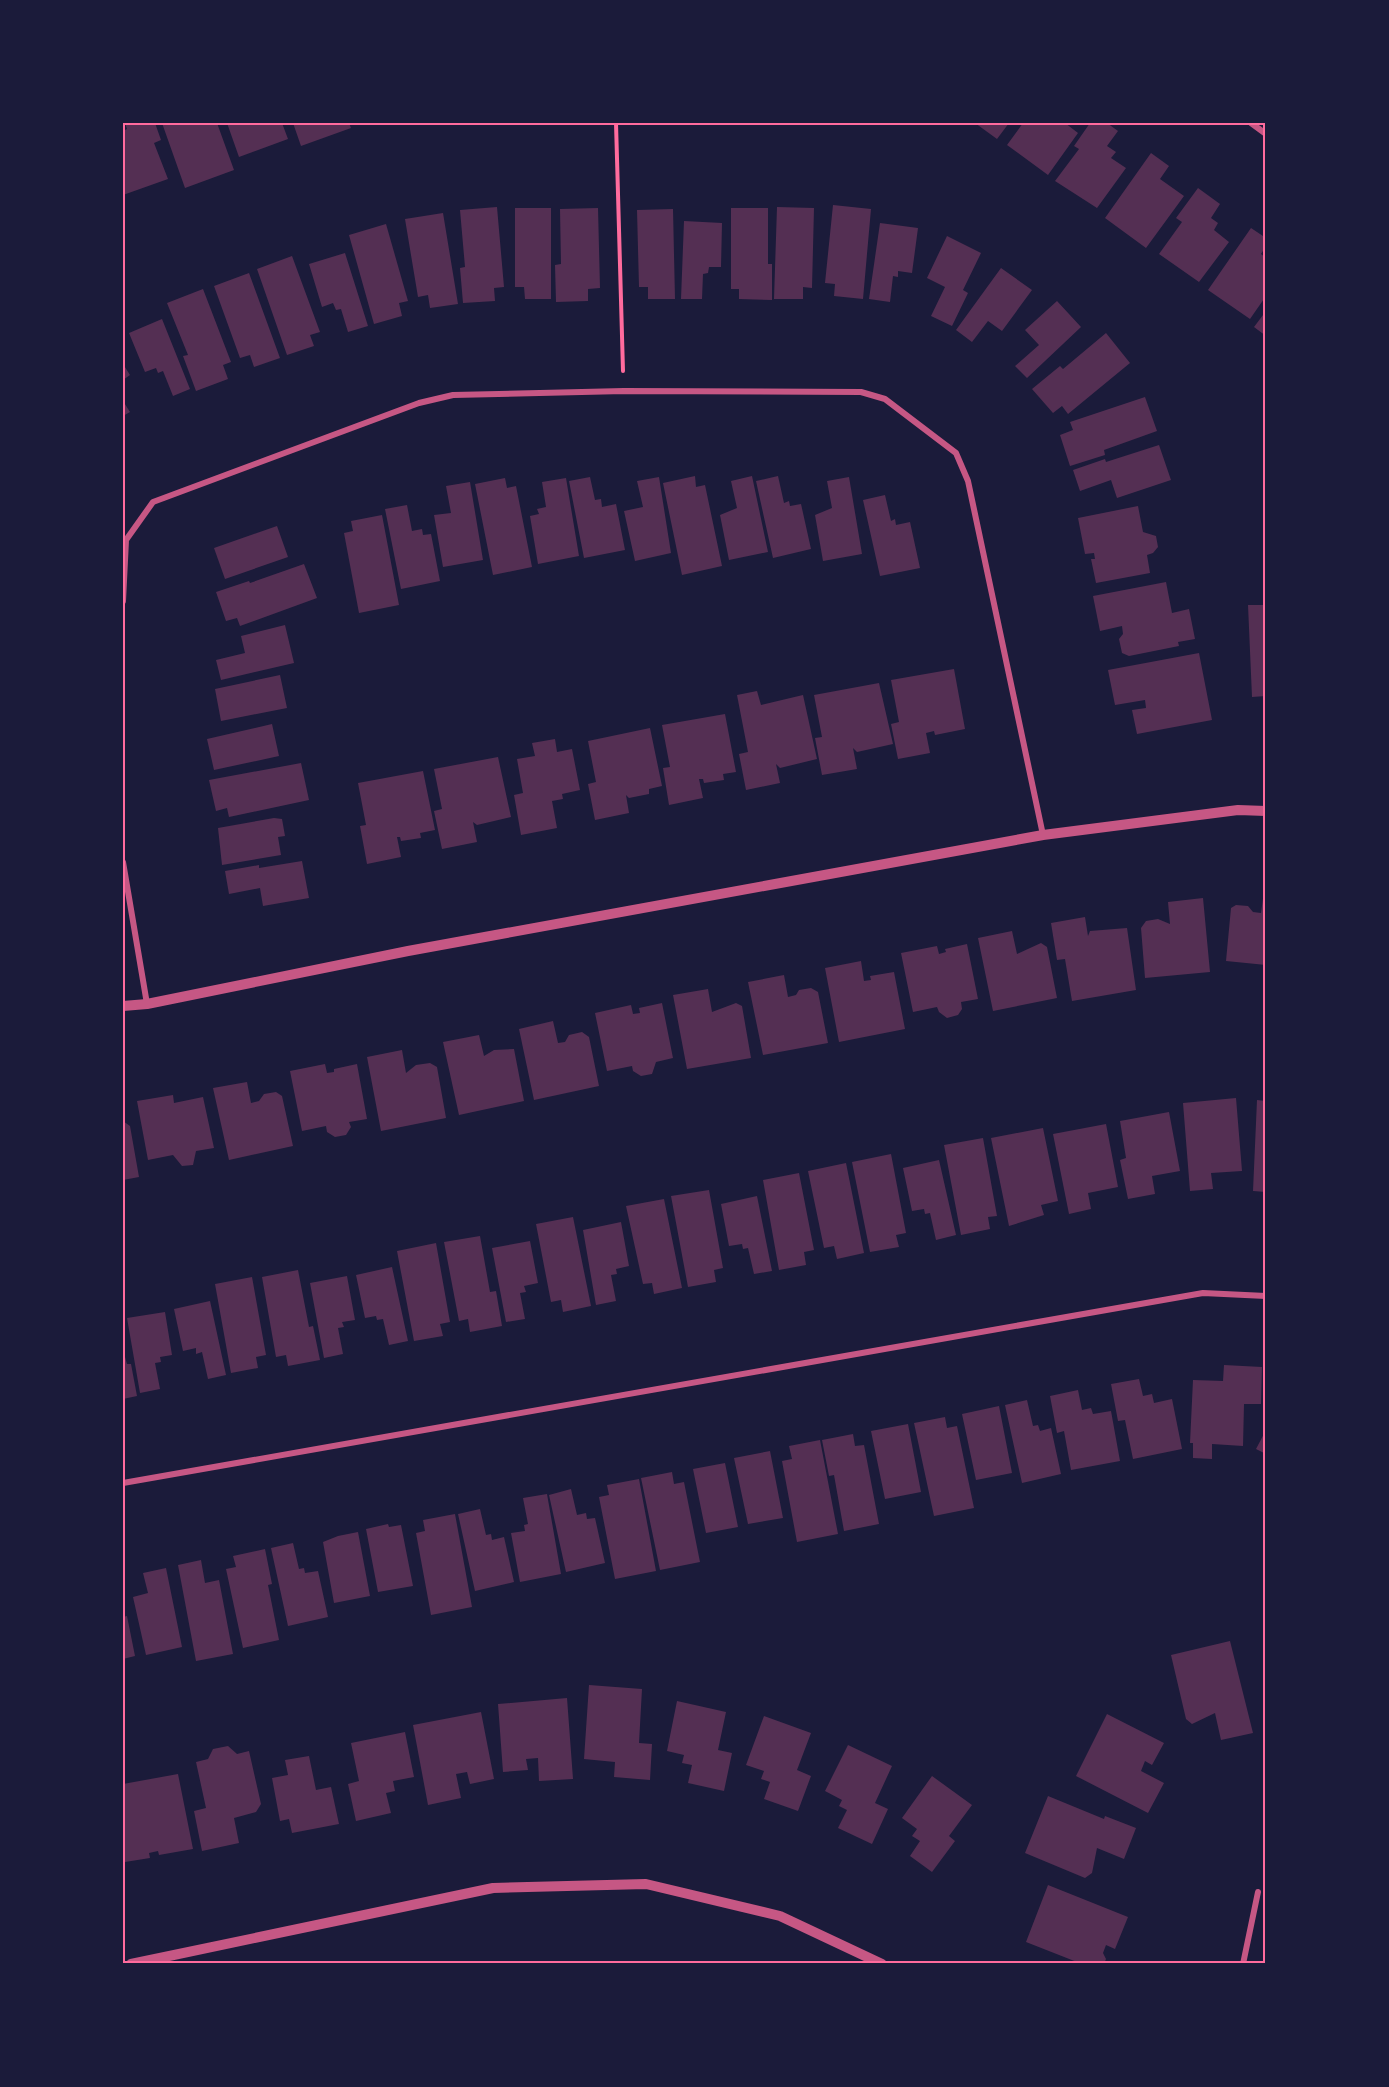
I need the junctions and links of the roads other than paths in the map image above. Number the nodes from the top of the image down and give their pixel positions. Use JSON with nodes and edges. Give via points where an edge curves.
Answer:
{"nodes":[{"id":1,"x":1251,"y":123,"type":"edge"},
{"id":2,"x":1266,"y":134,"type":"edge"},
{"id":3,"x":123,"y":601,"type":"edge"},
{"id":4,"x":1266,"y":811,"type":"edge"},
{"id":5,"x":1043,"y":835,"type":"junction"},
{"id":6,"x":123,"y":862,"type":"edge"},
{"id":7,"x":147,"y":1004,"type":"junction"},
{"id":8,"x":123,"y":1006,"type":"edge"},
{"id":9,"x":1266,"y":1296,"type":"edge"},
{"id":10,"x":123,"y":1483,"type":"edge"},
{"id":11,"x":1258,"y":1892,"type":"dead end"},
{"id":12,"x":131,"y":1964,"type":"edge"},
{"id":13,"x":882,"y":1964,"type":"edge"},
{"id":14,"x":1243,"y":1964,"type":"edge"}],
"edges":[{"from":1,"to":2,"type":"street"},
{"from":3,"to":5,"type":"street","via":[[126,540],[153,502],[419,403],[453,395],[624,390],[861,392],[885,399],[956,453],[968,480]]},
{"from":4,"to":5,"type":"street","via":[[1238,810]]},
{"from":5,"to":7,"type":"street","via":[[408,951]]},
{"from":6,"to":7,"type":"street"},
{"from":7,"to":8,"type":"street"},
{"from":9,"to":10,"type":"street","via":[[1203,1293]]},
{"from":11,"to":14,"type":"street"},
{"from":12,"to":13,"type":"street","via":[[493,1888],[646,1884],[780,1916]]}]}
